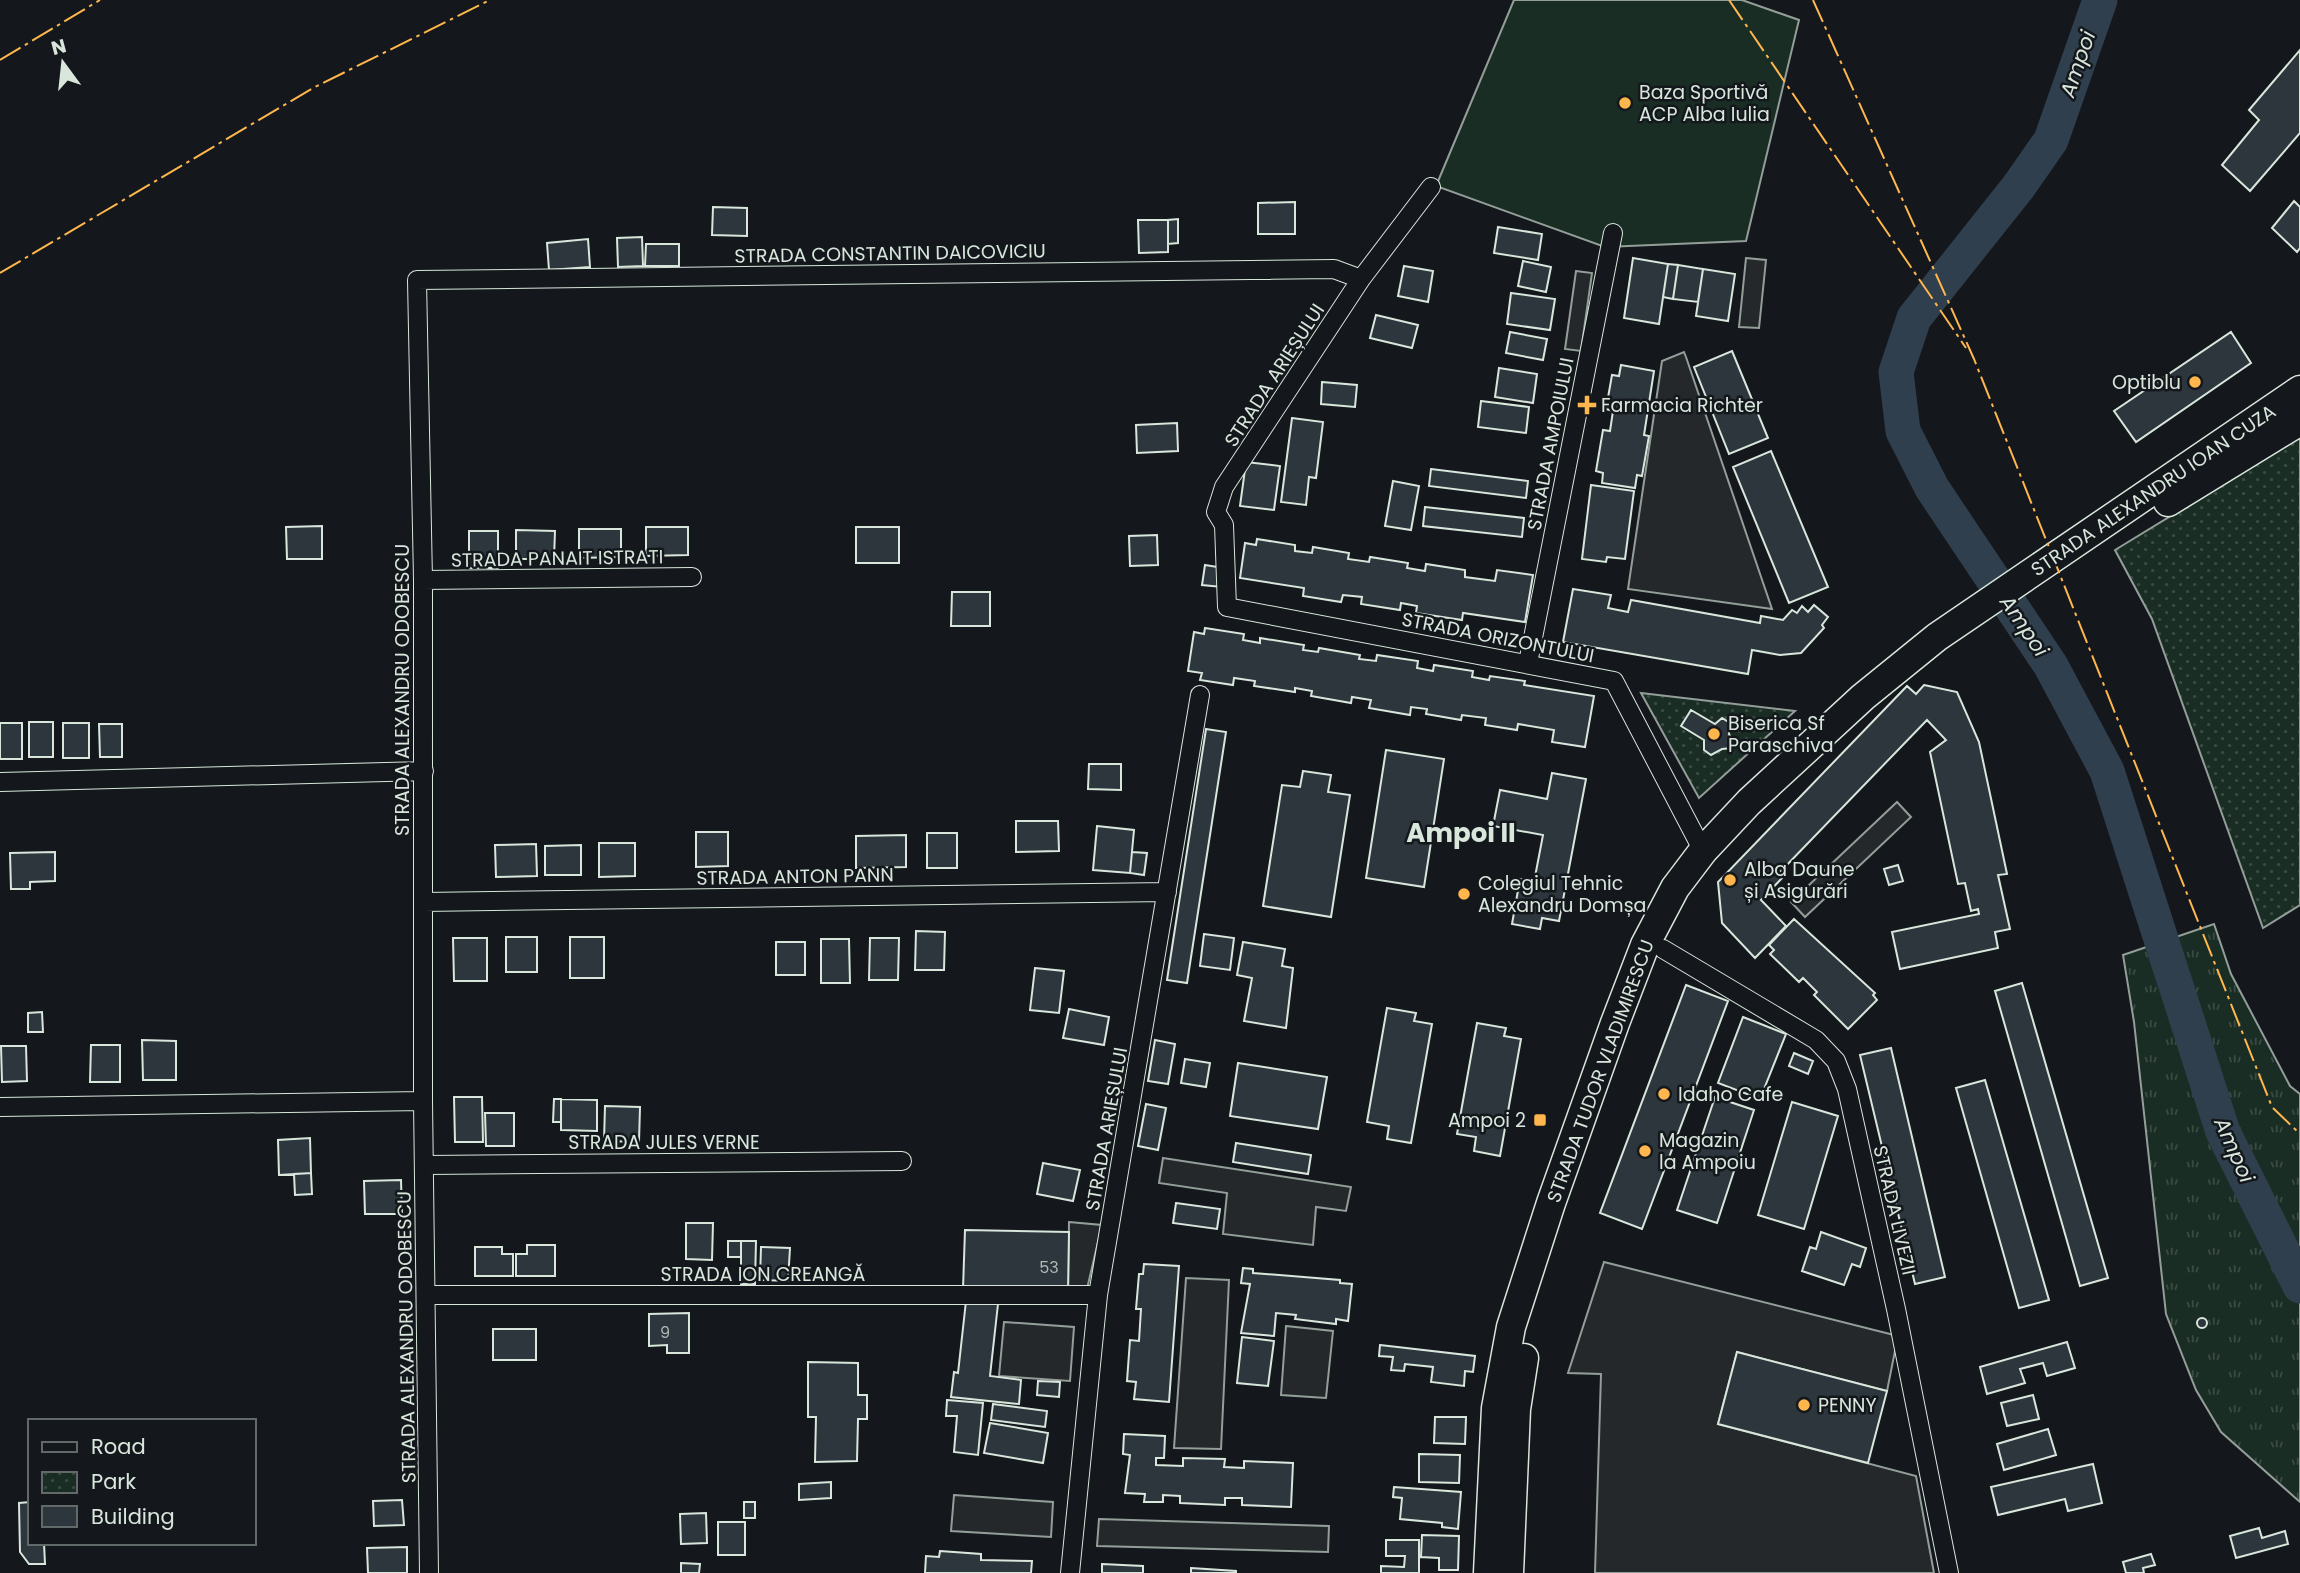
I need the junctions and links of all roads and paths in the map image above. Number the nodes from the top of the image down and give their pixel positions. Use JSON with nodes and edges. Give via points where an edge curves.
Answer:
{"nodes":[{"id":1,"x":1431,"y":187,"type":"dead end"},
{"id":2,"x":1613,"y":233,"type":"dead end"},
{"id":3,"x":417,"y":279,"type":"joint"},
{"id":4,"x":1362,"y":279,"type":"junction"},
{"id":5,"x":2300,"y":390,"type":"edge"},
{"id":6,"x":2300,"y":421,"type":"edge"},
{"id":7,"x":2101,"y":536,"type":"junction"},
{"id":8,"x":692,"y":577,"type":"dead end"},
{"id":9,"x":423,"y":580,"type":"junction"},
{"id":10,"x":1227,"y":607,"type":"joint"},
{"id":11,"x":1942,"y":644,"type":"junction"},
{"id":12,"x":1528,"y":663,"type":"junction"},
{"id":13,"x":1200,"y":695,"type":"dead end"},
{"id":14,"x":424,"y":771,"type":"junction"},
{"id":15,"x":0,"y":782,"type":"edge"},
{"id":16,"x":1703,"y":851,"type":"junction"},
{"id":17,"x":1167,"y":892,"type":"junction"},
{"id":18,"x":423,"y":902,"type":"junction"},
{"id":19,"x":1663,"y":949,"type":"junction"},
{"id":20,"x":424,"y":1101,"type":"junction"},
{"id":21,"x":0,"y":1107,"type":"edge"},
{"id":22,"x":902,"y":1161,"type":"dead end"},
{"id":23,"x":425,"y":1165,"type":"junction"},
{"id":24,"x":427,"y":1295,"type":"junction"},
{"id":25,"x":1098,"y":1295,"type":"junction"},
{"id":26,"x":429,"y":1573,"type":"edge"},
{"id":27,"x":1070,"y":1573,"type":"edge"},
{"id":28,"x":1488,"y":1573,"type":"edge"},
{"id":29,"x":1509,"y":1573,"type":"edge"},
{"id":30,"x":1949,"y":1573,"type":"edge"}],
"edges":[{"from":1,"to":4,"type":"street","name":"STRADA ARIEȘULUI"},
{"from":2,"to":12,"type":"street","name":"STRADA AMPOIULUI"},
{"from":3,"to":4,"type":"street","name":"STRADA CONSTANTIN DAICOVICIU","via":[[1334,270]]},
{"from":3,"to":9,"type":"street","name":"STRADA ALEXANDRU ODOBESCU"},
{"from":4,"to":10,"type":"street","name":"STRADA ARIEȘULUI","via":[[1224,487],[1216,512],[1224,525]]},
{"from":5,"to":7,"type":"main road","name":"STRADA ALEXANDRU IOAN CUZA"},
{"from":6,"to":7,"type":"main road","name":"STRADA ALEXANDRU IOAN CUZA"},
{"from":7,"to":11,"type":"main road","name":"STRADA ALEXANDRU IOAN CUZA"},
{"from":8,"to":9,"type":"street","name":"STRADA PANAIT ISTRATI"},
{"from":9,"to":14,"type":"street","name":"STRADA ALEXANDRU ODOBESCU"},
{"from":10,"to":12,"type":"street","name":"STRADA ORIZONTULUI"},
{"from":11,"to":16,"type":"main road","name":"STRADA TUDOR VLADIMIRESCU","via":[[1813,743]]},
{"from":11,"to":19,"type":"main road","name":"STRADA TUDOR VLADIMIRESCU","via":[[1763,811],[1691,895]]},
{"from":12,"to":16,"type":"street","name":"STRADA ORIZONTULUI","via":[[1614,681]]},
{"from":13,"to":17,"type":"street","name":"STRADA ARIEȘULUI"},
{"from":14,"to":15,"type":"street"},
{"from":14,"to":18,"type":"street","name":"STRADA ALEXANDRU ODOBESCU"},
{"from":16,"to":28,"type":"main road","name":"STRADA TUDOR VLADIMIRESCU","via":[[1675,888],[1645,945],[1511,1327],[1496,1408]]},
{"from":17,"to":18,"type":"street","name":"STRADA ANTON PANN"},
{"from":17,"to":25,"type":"street","name":"STRADA ARIEȘULUI"},
{"from":18,"to":20,"type":"street","name":"STRADA ALEXANDRU ODOBESCU"},
{"from":19,"to":29,"type":"main road","name":"STRADA TUDOR VLADIMIRESCU","via":[[1529,1330],[1516,1409]]},
{"from":19,"to":30,"type":"street","name":"STRADA LIVEZII","via":[[1816,1040],[1836,1061],[1847,1088],[1891,1285]]},
{"from":20,"to":21,"type":"street"},
{"from":20,"to":23,"type":"street","name":"STRADA ALEXANDRU ODOBESCU"},
{"from":22,"to":23,"type":"street","name":"STRADA JULES VERNE"},
{"from":23,"to":24,"type":"street","name":"STRADA ALEXANDRU ODOBESCU"},
{"from":24,"to":25,"type":"street","name":"STRADA ION CREANGĂ"},
{"from":24,"to":26,"type":"street","name":"STRADA ALEXANDRU ODOBESCU"},
{"from":25,"to":27,"type":"street","name":"STRADA ARIEȘULUI"}]}
